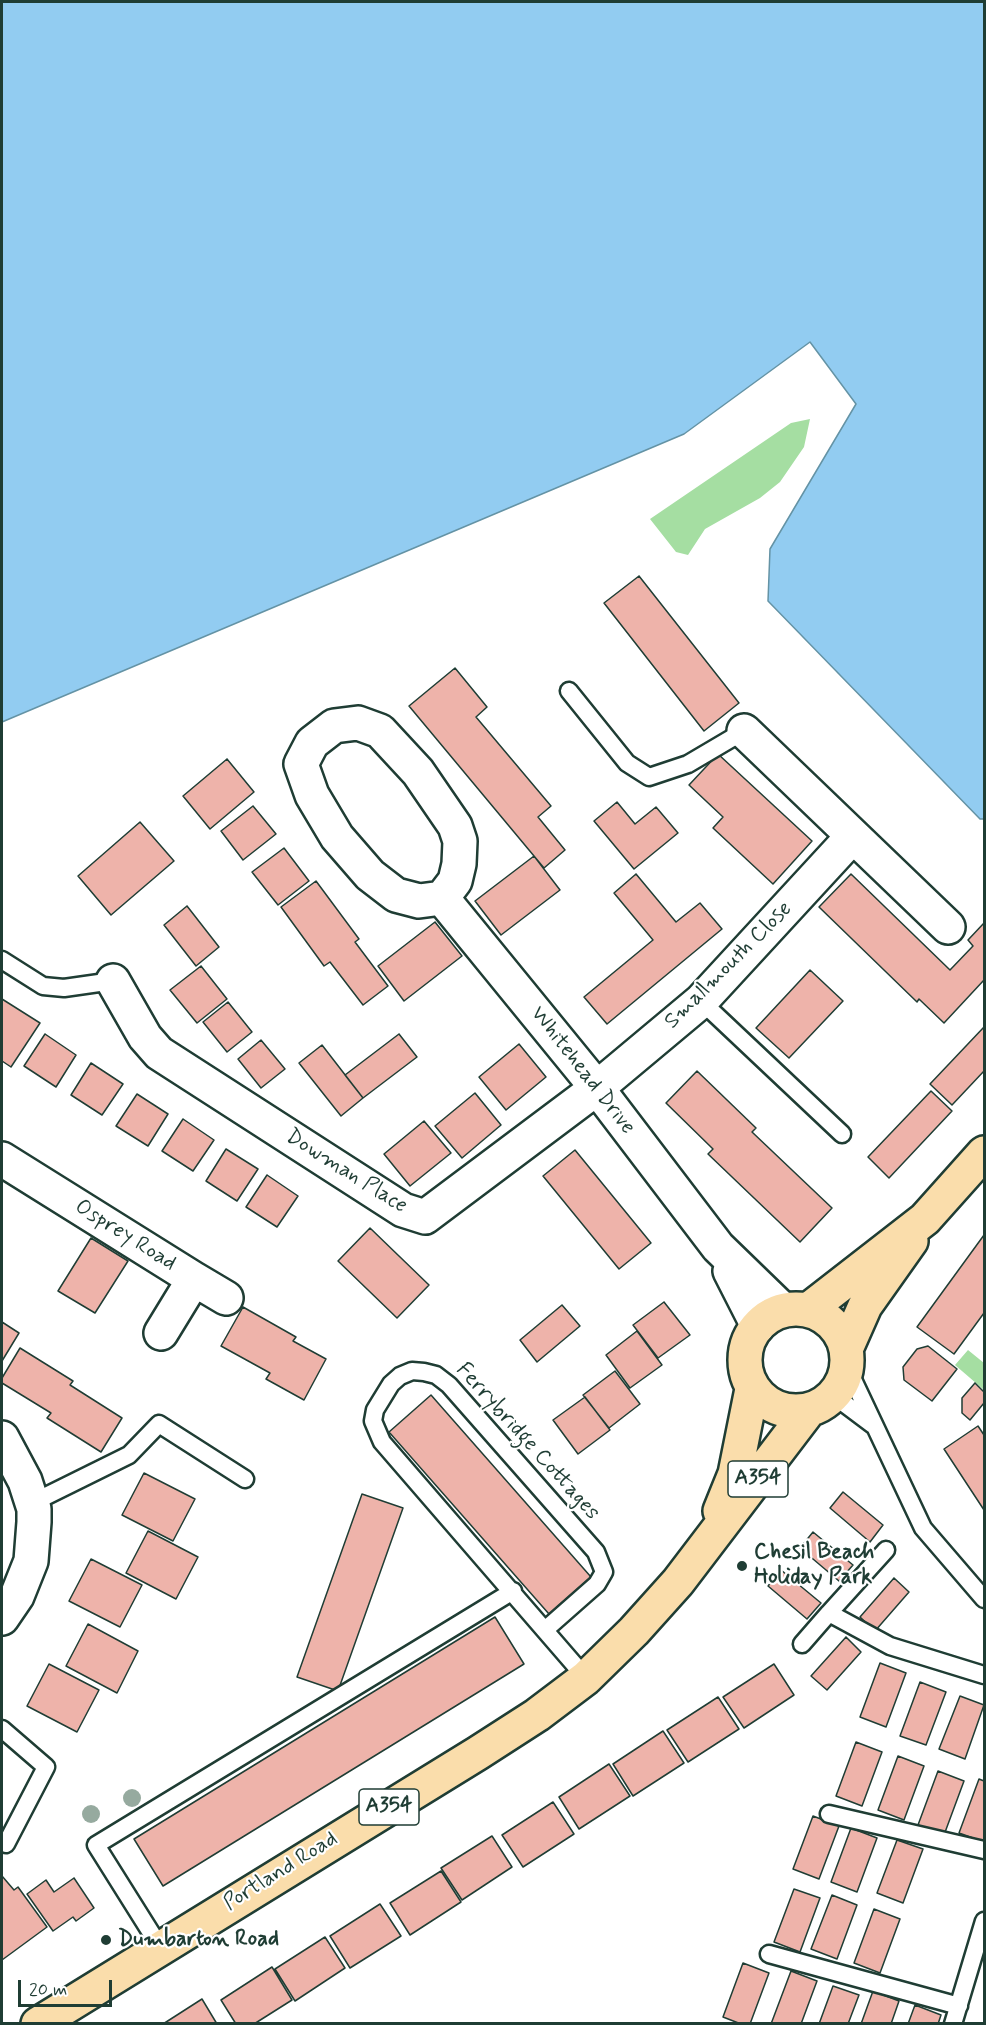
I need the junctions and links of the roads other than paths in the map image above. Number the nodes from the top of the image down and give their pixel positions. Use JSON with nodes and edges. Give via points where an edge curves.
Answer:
{"nodes":[{"id":1,"x":569,"y":691,"type":"dead end"},
{"id":2,"x":744,"y":731,"type":"joint"},
{"id":3,"x":853,"y":836,"type":"junction"},
{"id":4,"x":442,"y":898,"type":"junction"},
{"id":5,"x":948,"y":927,"type":"dead end"},
{"id":6,"x":2,"y":960,"type":"edge"},
{"id":7,"x":113,"y":981,"type":"joint"},
{"id":8,"x":701,"y":1001,"type":"junction"},
{"id":9,"x":597,"y":1088,"type":"junction"},
{"id":10,"x":842,"y":1134,"type":"dead end"},
{"id":11,"x":984,"y":1153,"type":"edge"},
{"id":12,"x":2,"y":1159,"type":"edge"},
{"id":13,"x":925,"y":1219,"type":"junction"},
{"id":14,"x":194,"y":1279,"type":"junction"},
{"id":15,"x":226,"y":1298,"type":"dead end"},
{"id":16,"x":783,"y":1316,"type":"junction"},
{"id":17,"x":161,"y":1333,"type":"dead end"},
{"id":18,"x":834,"y":1380,"type":"junction"},
{"id":19,"x":752,"y":1389,"type":"junction"},
{"id":20,"x":873,"y":1426,"type":"junction"},
{"id":21,"x":2,"y":1438,"type":"edge"},
{"id":22,"x":245,"y":1479,"type":"dead end"},
{"id":23,"x":32,"y":1503,"type":"junction"},
{"id":24,"x":704,"y":1547,"type":"junction"},
{"id":25,"x":886,"y":1550,"type":"dead end"},
{"id":26,"x":513,"y":1590,"type":"junction"},
{"id":27,"x":984,"y":1599,"type":"edge"},
{"id":28,"x":829,"y":1613,"type":"junction"},
{"id":29,"x":2,"y":1618,"type":"edge"},
{"id":30,"x":546,"y":1629,"type":"junction"},
{"id":31,"x":802,"y":1644,"type":"dead end"},
{"id":32,"x":984,"y":1675,"type":"edge"},
{"id":33,"x":586,"y":1678,"type":"junction"},
{"id":34,"x":2,"y":1729,"type":"edge"},
{"id":35,"x":829,"y":1814,"type":"dead end"},
{"id":36,"x":6,"y":1844,"type":"dead end"},
{"id":37,"x":984,"y":1850,"type":"edge"},
{"id":38,"x":984,"y":1921,"type":"edge"},
{"id":39,"x":159,"y":1947,"type":"junction"},
{"id":40,"x":769,"y":1954,"type":"dead end"},
{"id":41,"x":959,"y":2006,"type":"junction"},
{"id":42,"x":38,"y":2024,"type":"edge"},
{"id":43,"x":953,"y":2024,"type":"edge"}],
"edges":[{"from":1,"to":2,"type":"lane","via":[[627,763],[649,777],[688,764]]},
{"from":2,"to":3,"type":"street"},
{"from":3,"to":5,"type":"street"},
{"from":3,"to":8,"type":"street","name":"Smallmouth Close"},
{"from":4,"to":4,"type":"street","via":[[419,901],[396,895],[370,875],[337,837],[312,795],[301,764],[312,742],[334,726],[358,723],[380,731],[418,772],[454,826],[460,841],[459,864],[455,881]]},
{"from":4,"to":9,"type":"street","name":"Whitehead Drive"},
{"from":6,"to":7,"type":"lane","via":[[43,986],[64,988]]},
{"from":7,"to":9,"type":"street","name":"Dowman Place","via":[[145,1038],[159,1053],[403,1210],[425,1217]]},
{"from":8,"to":9,"type":"street","name":"Smallmouth Close"},
{"from":8,"to":10,"type":"lane"},
{"from":9,"to":16,"type":"street","name":"Whitehead Drive","via":[[718,1247]]},
{"from":11,"to":13,"type":"highway","number":"A354"},
{"from":12,"to":14,"type":"street","name":"Osprey Road"},
{"from":13,"to":16,"type":"highway","number":"A354"},
{"from":13,"to":18,"type":"highway","number":"A354","via":[[865,1306]]},
{"from":14,"to":15,"type":"street"},
{"from":14,"to":17,"type":"street","name":"Osprey Road"},
{"from":16,"to":18,"type":"highway","via":[[832,1324]]},
{"from":16,"to":19,"type":"highway","number":"A354","via":[[746,1350]]},
{"from":18,"to":19,"type":"highway","via":[[792,1411],[776,1407]]},
{"from":18,"to":20,"type":"lane"},
{"from":18,"to":20,"type":"lane"},
{"from":18,"to":24,"type":"highway","name":"Portland Road","number":"A354"},
{"from":19,"to":24,"type":"highway","name":"Portland Road","number":"A354","via":[[735,1474]]},
{"from":20,"to":27,"type":"lane","via":[[923,1528]]},
{"from":21,"to":23,"type":"street"},
{"from":22,"to":23,"type":"lane","via":[[159,1424],[129,1455]]},
{"from":23,"to":29,"type":"street","via":[[31,1561],[17,1596]]},
{"from":24,"to":33,"type":"highway","name":"Portland Road","number":"A354","via":[[634,1631]]},
{"from":25,"to":28,"type":"lane"},
{"from":26,"to":30,"type":"lane","name":"Ferrybridge Cottages"},
{"from":26,"to":30,"type":"lane","name":"Ferrybridge Cottages","via":[[382,1442],[373,1421],[375,1410],[391,1384],[412,1371],[436,1375],[449,1385],[601,1561],[604,1572],[597,1584]]},
{"from":26,"to":39,"type":"lane","via":[[96,1845]]},
{"from":28,"to":31,"type":"lane"},
{"from":28,"to":32,"type":"lane","via":[[890,1646]]},
{"from":30,"to":33,"type":"lane","name":"Ferrybridge Cottages"},
{"from":33,"to":39,"type":"highway","name":"Portland Road","number":"A354","via":[[478,1753]]},
{"from":34,"to":36,"type":"lane","via":[[46,1767]]},
{"from":35,"to":37,"type":"lane"},
{"from":38,"to":41,"type":"lane"},
{"from":39,"to":42,"type":"highway","name":"Portland Road","number":"A354"},
{"from":40,"to":41,"type":"lane"},
{"from":41,"to":43,"type":"lane"}]}
